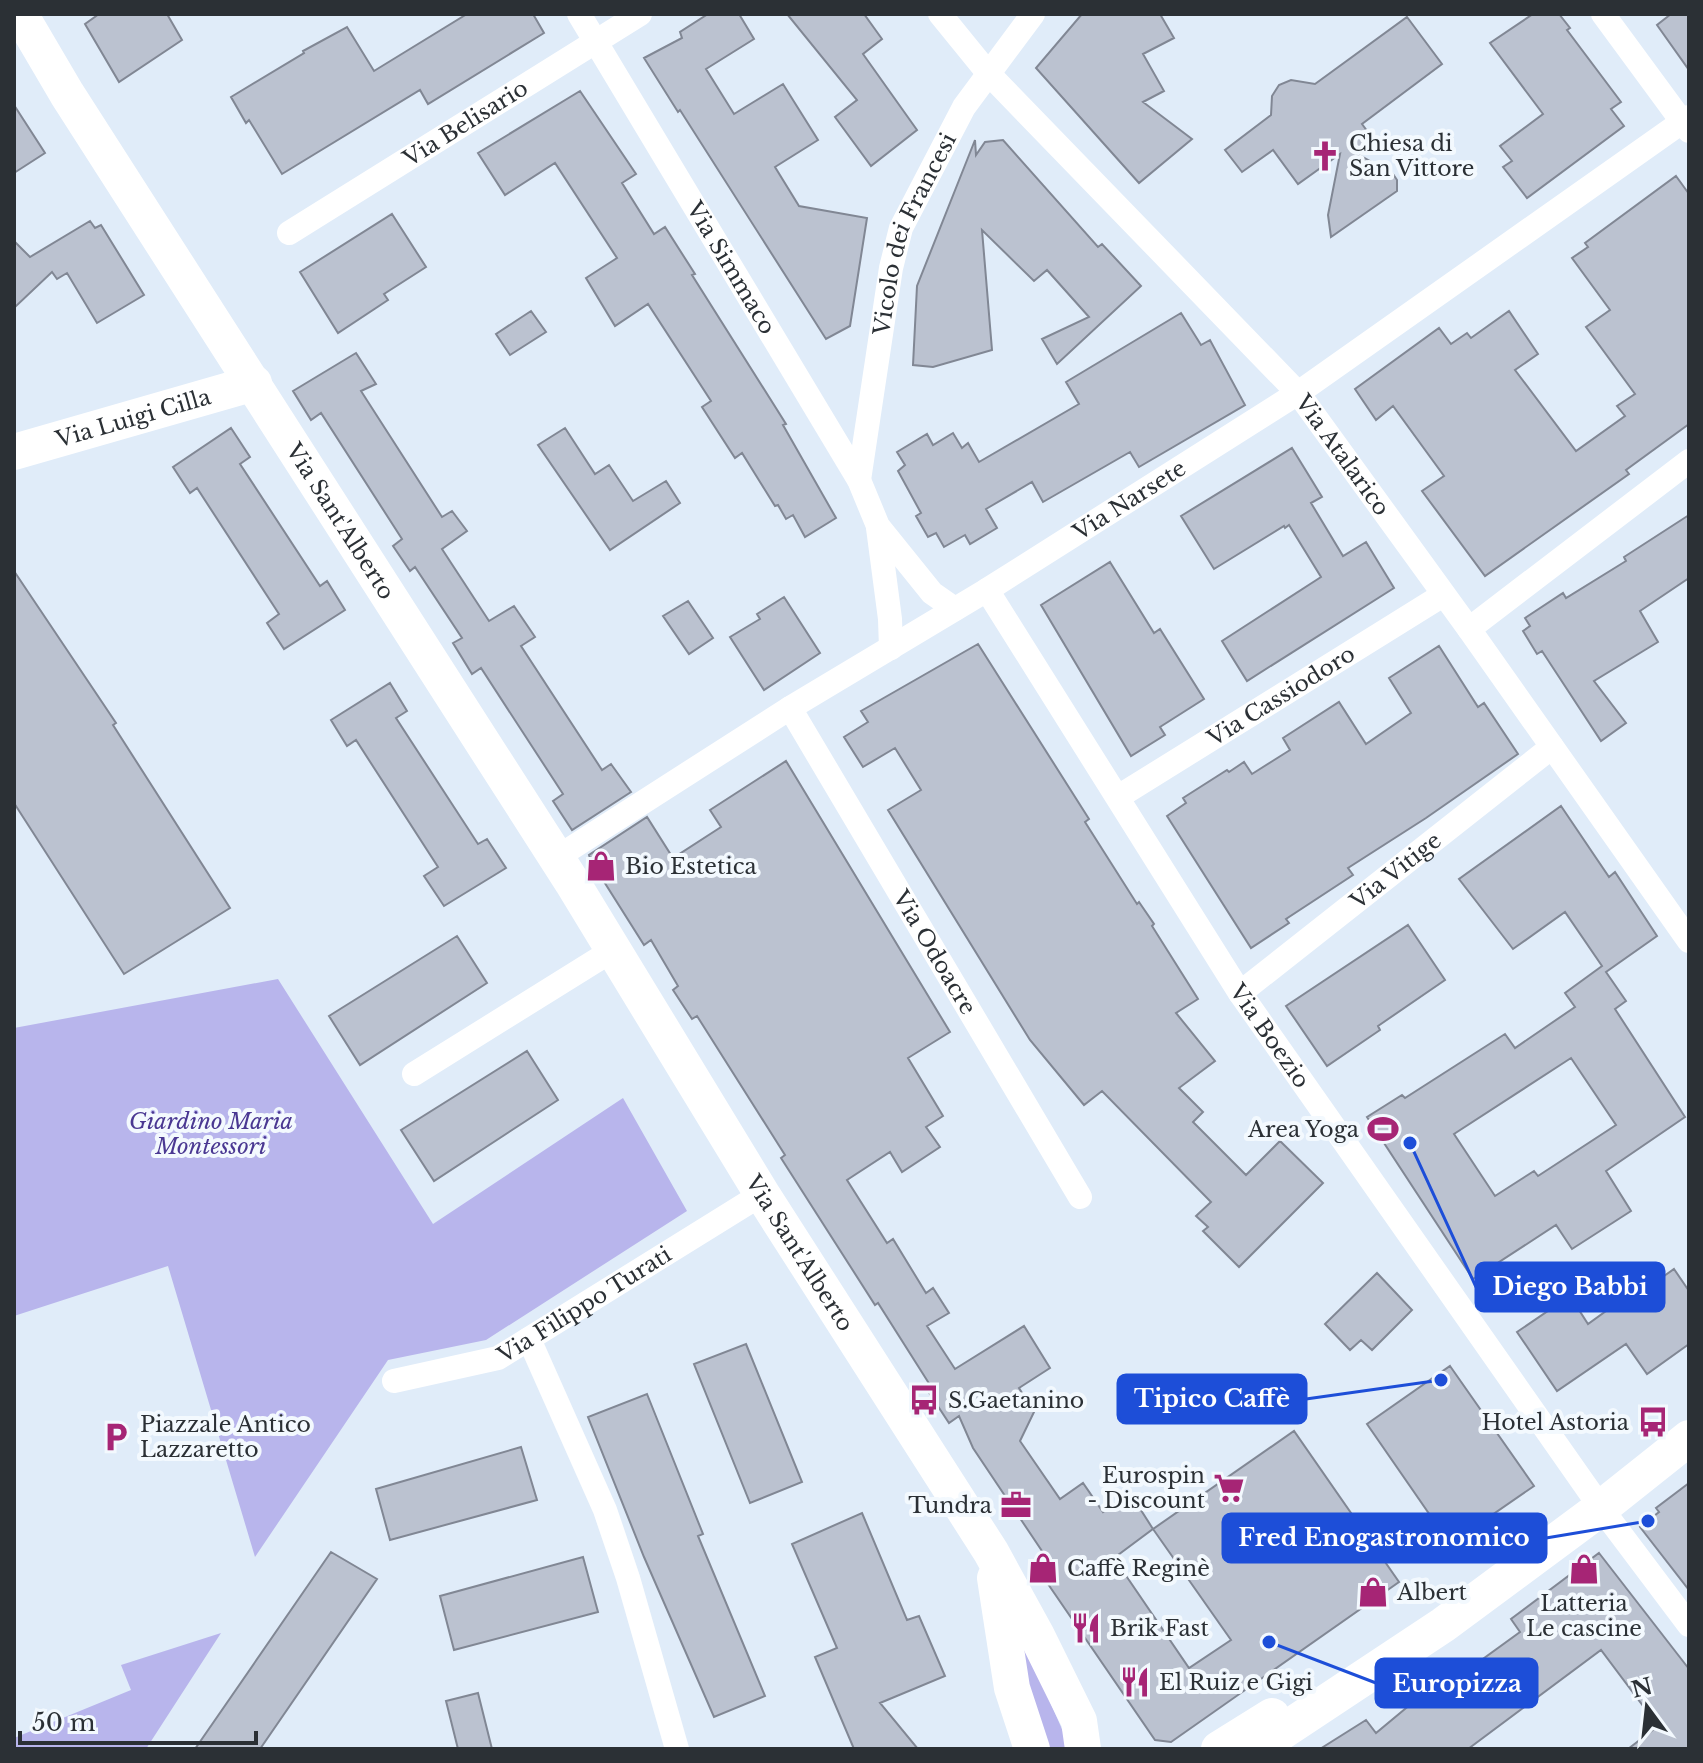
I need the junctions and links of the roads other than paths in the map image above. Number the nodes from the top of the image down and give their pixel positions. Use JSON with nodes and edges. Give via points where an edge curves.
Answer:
{"nodes":[{"id":1,"x":20,"y":14,"type":"edge"},
{"id":2,"x":579,"y":14,"type":"edge"},
{"id":3,"x":640,"y":14,"type":"edge"},
{"id":4,"x":940,"y":14,"type":"edge"},
{"id":5,"x":1033,"y":14,"type":"edge"},
{"id":6,"x":1603,"y":14,"type":"edge"},
{"id":7,"x":14,"y":39,"type":"edge"},
{"id":8,"x":596,"y":42,"type":"junction"},
{"id":9,"x":988,"y":73,"type":"junction"},
{"id":10,"x":67,"y":94,"type":"junction"},
{"id":11,"x":1687,"y":123,"type":"edge"},
{"id":12,"x":289,"y":233,"type":"dead end"},
{"id":13,"x":254,"y":383,"type":"junction"},
{"id":14,"x":1298,"y":393,"type":"junction"},
{"id":15,"x":14,"y":452,"type":"edge"},
{"id":16,"x":1689,"y":461,"type":"edge"},
{"id":17,"x":859,"y":480,"type":"junction"},
{"id":18,"x":878,"y":526,"type":"junction"},
{"id":19,"x":987,"y":590,"type":"junction"},
{"id":20,"x":1443,"y":595,"type":"junction"},
{"id":21,"x":955,"y":609,"type":"junction"},
{"id":22,"x":1469,"y":629,"type":"junction"},
{"id":23,"x":891,"y":648,"type":"junction"},
{"id":24,"x":790,"y":708,"type":"junction"},
{"id":25,"x":1552,"y":747,"type":"junction"},
{"id":26,"x":1118,"y":797,"type":"junction"},
{"id":27,"x":556,"y":858,"type":"junction"},
{"id":28,"x":1689,"y":941,"type":"edge"},
{"id":29,"x":613,"y":950,"type":"junction"},
{"id":30,"x":1240,"y":993,"type":"junction"},
{"id":31,"x":414,"y":1074,"type":"dead end"},
{"id":32,"x":762,"y":1194,"type":"junction"},
{"id":33,"x":1080,"y":1197,"type":"dead end"},
{"id":34,"x":529,"y":1339,"type":"junction"},
{"id":35,"x":394,"y":1381,"type":"dead end"},
{"id":36,"x":1689,"y":1438,"type":"edge"},
{"id":37,"x":1601,"y":1508,"type":"junction"},
{"id":38,"x":991,"y":1552,"type":"junction"},
{"id":39,"x":1689,"y":1625,"type":"edge"},
{"id":40,"x":1428,"y":1634,"type":"junction"},
{"id":41,"x":1081,"y":1735,"type":"edge"},
{"id":42,"x":677,"y":1749,"type":"edge"},
{"id":43,"x":1032,"y":1749,"type":"edge"},
{"id":44,"x":1102,"y":1749,"type":"edge"},
{"id":45,"x":1219,"y":1749,"type":"edge"},
{"id":46,"x":1256,"y":1749,"type":"edge"}],
"edges":[{"from":1,"to":10,"type":"street","name":"Via Sant'Alberto"},
{"from":2,"to":8,"type":"street","name":"Via Simmaco"},
{"from":3,"to":8,"type":"street","name":"Via Belisario"},
{"from":4,"to":9,"type":"street","name":"Via Atalarico"},
{"from":5,"to":9,"type":"street","name":"Vicolo dei Francesi"},
{"from":6,"to":11,"type":"street"},
{"from":7,"to":10,"type":"street","name":"Via Sant'Alberto"},
{"from":8,"to":12,"type":"street","name":"Via Belisario"},
{"from":8,"to":17,"type":"street","name":"Via Simmaco"},
{"from":9,"to":14,"type":"street","name":"Via Atalarico"},
{"from":9,"to":17,"type":"street","name":"Vicolo dei Francesi","via":[[964,107],[901,228]]},
{"from":10,"to":13,"type":"street","name":"Via Sant'Alberto"},
{"from":11,"to":14,"type":"street","name":"Via Narsete"},
{"from":13,"to":15,"type":"street","name":"Via Luigi Cilla"},
{"from":13,"to":27,"type":"street","name":"Via Sant'Alberto"},
{"from":14,"to":19,"type":"street","name":"Via Narsete"},
{"from":14,"to":20,"type":"street","name":"Via Atalarico"},
{"from":16,"to":22,"type":"street"},
{"from":17,"to":18,"type":"street","name":"Via Simmaco"},
{"from":18,"to":21,"type":"street","name":"Via Simmaco","via":[[932,593]]},
{"from":18,"to":23,"type":"street","name":"Via Simmaco"},
{"from":19,"to":21,"type":"street","name":"Via Narsete"},
{"from":19,"to":26,"type":"street","name":"Via Boezio"},
{"from":20,"to":22,"type":"street","name":"Via Atalarico"},
{"from":20,"to":26,"type":"street","name":"Via Cassiodoro"},
{"from":21,"to":23,"type":"street","name":"Via Narsete"},
{"from":22,"to":25,"type":"street","name":"Via Atalarico"},
{"from":23,"to":24,"type":"street","name":"Via Narsete"},
{"from":24,"to":27,"type":"street","name":"Via Narsete"},
{"from":24,"to":33,"type":"street","name":"Via Odoacre"},
{"from":25,"to":28,"type":"street","name":"Via Atalarico"},
{"from":25,"to":30,"type":"street","name":"Via Vitige"},
{"from":26,"to":30,"type":"street","name":"Via Boezio"},
{"from":27,"to":29,"type":"street","name":"Via Sant'Alberto"},
{"from":29,"to":31,"type":"street"},
{"from":29,"to":32,"type":"street","name":"Via Sant'Alberto"},
{"from":30,"to":37,"type":"street","name":"Via Boezio"},
{"from":32,"to":34,"type":"street","name":"Via Filippo Turati"},
{"from":32,"to":38,"type":"street","name":"Via Sant'Alberto"},
{"from":34,"to":35,"type":"street","name":"Via Filippo Turati","via":[[498,1358]]},
{"from":34,"to":42,"type":"street","via":[[605,1510]]},
{"from":36,"to":37,"type":"street"},
{"from":37,"to":39,"type":"street","name":"Via Boezio"},
{"from":37,"to":40,"type":"street"},
{"from":38,"to":41,"type":"street","name":"Via Sant'Alberto","via":[[1037,1636]]},
{"from":38,"to":43,"type":"street","name":"Via Sant'Alberto","via":[[1012,1688]]},
{"from":40,"to":45,"type":"street","via":[[1393,1642]]},
{"from":40,"to":46,"type":"street"},
{"from":41,"to":44,"type":"street","name":"Via Sant'Alberto"}]}
